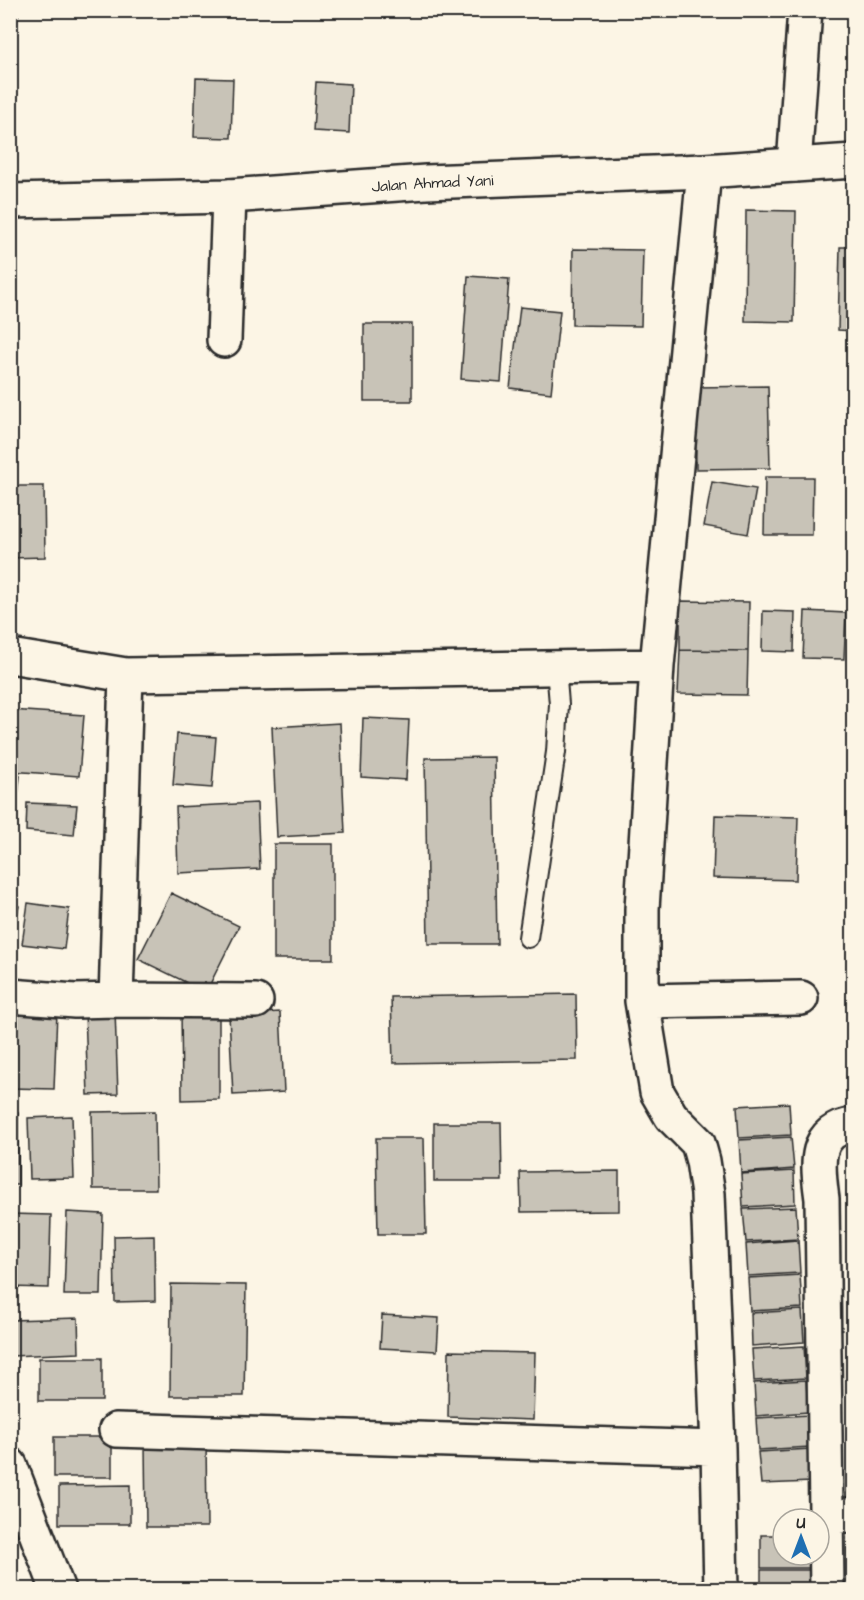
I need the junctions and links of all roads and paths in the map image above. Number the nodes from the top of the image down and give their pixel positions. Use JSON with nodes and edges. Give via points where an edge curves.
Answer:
{"nodes":[{"id":1,"x":805,"y":10,"type":"edge"},
{"id":2,"x":854,"y":161,"type":"edge"},
{"id":3,"x":794,"y":165,"type":"junction"},
{"id":4,"x":704,"y":171,"type":"junction"},
{"id":5,"x":229,"y":196,"type":"junction"},
{"id":6,"x":10,"y":201,"type":"edge"},
{"id":7,"x":224,"y":340,"type":"dead end"},
{"id":8,"x":10,"y":656,"type":"edge"},
{"id":9,"x":657,"y":666,"type":"junction"},
{"id":10,"x":556,"y":668,"type":"junction"},
{"id":11,"x":126,"y":675,"type":"junction"},
{"id":12,"x":528,"y":938,"type":"dead end"},
{"id":13,"x":10,"y":996,"type":"edge"},
{"id":14,"x":801,"y":998,"type":"dead end"},
{"id":15,"x":116,"y":1000,"type":"junction"},
{"id":16,"x":256,"y":1001,"type":"dead end"},
{"id":17,"x":642,"y":1001,"type":"junction"},
{"id":18,"x":854,"y":1125,"type":"edge"},
{"id":19,"x":116,"y":1430,"type":"dead end"},
{"id":20,"x":718,"y":1448,"type":"junction"},
{"id":21,"x":10,"y":1465,"type":"edge"},
{"id":22,"x":839,"y":1517,"type":"edge"},
{"id":23,"x":58,"y":1590,"type":"edge"},
{"id":24,"x":721,"y":1590,"type":"edge"},
{"id":25,"x":827,"y":1590,"type":"edge"}],
"edges":[{"from":1,"to":3,"type":"street"},
{"from":2,"to":3,"type":"street","name":"Jalan Ahmad Yani"},
{"from":3,"to":4,"type":"street","name":"Jalan Ahmad Yani"},
{"from":4,"to":5,"type":"street","name":"Jalan Ahmad Yani","via":[[426,182]]},
{"from":4,"to":9,"type":"street"},
{"from":5,"to":6,"type":"street","name":"Jalan Ahmad Yani"},
{"from":5,"to":7,"type":"street"},
{"from":8,"to":11,"type":"street"},
{"from":9,"to":10,"type":"street"},
{"from":9,"to":17,"type":"street","via":[[642,909]]},
{"from":10,"to":11,"type":"street"},
{"from":10,"to":12,"type":"lane","via":[[556,752]]},
{"from":11,"to":15,"type":"street"},
{"from":13,"to":15,"type":"street"},
{"from":14,"to":17,"type":"street"},
{"from":15,"to":16,"type":"street"},
{"from":17,"to":20,"type":"street","via":[[657,1092],[671,1116],[698,1143],[703,1161],[708,1194]]},
{"from":18,"to":22,"type":"street","via":[[831,1132],[818,1164]]},
{"from":19,"to":20,"type":"street"},
{"from":20,"to":24,"type":"street"},
{"from":21,"to":23,"type":"street"},
{"from":22,"to":25,"type":"street"}]}
